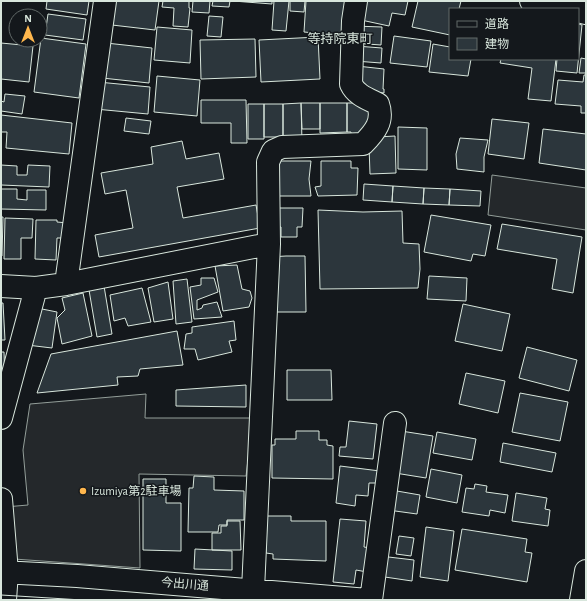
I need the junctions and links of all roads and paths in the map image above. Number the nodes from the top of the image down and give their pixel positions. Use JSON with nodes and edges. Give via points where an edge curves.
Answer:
{"nodes":[{"id":1,"x":105,"y":1,"type":"edge"},
{"id":2,"x":356,"y":1,"type":"edge"},
{"id":3,"x":531,"y":1,"type":"edge"},
{"id":4,"x":562,"y":8,"type":"edge"},
{"id":5,"x":269,"y":244,"type":"junction"},
{"id":6,"x":66,"y":284,"type":"junction"},
{"id":7,"x":1,"y":286,"type":"edge"},
{"id":8,"x":36,"y":288,"type":"junction"},
{"id":9,"x":1,"y":418,"type":"edge"},
{"id":10,"x":395,"y":423,"type":"dead end"},
{"id":11,"x":1,"y":499,"type":"edge"},
{"id":12,"x":586,"y":571,"type":"edge"},
{"id":13,"x":4,"y":572,"type":"edge"},
{"id":14,"x":253,"y":590,"type":"junction"},
{"id":15,"x":5,"y":600,"type":"edge"},
{"id":16,"x":369,"y":600,"type":"edge"},
{"id":17,"x":581,"y":600,"type":"edge"}],
"edges":[{"from":1,"to":6,"type":"street"},
{"from":2,"to":5,"type":"street","via":[[351,84],[353,90],[378,104],[381,112],[379,121],[373,134],[363,144],[282,147],[273,151],[268,162]]},
{"from":3,"to":4,"type":"street"},
{"from":5,"to":6,"type":"street"},
{"from":5,"to":14,"type":"street"},
{"from":6,"to":8,"type":"street"},
{"from":7,"to":8,"type":"street"},
{"from":8,"to":9,"type":"street"},
{"from":10,"to":16,"type":"street"},
{"from":11,"to":13,"type":"street"},
{"from":12,"to":17,"type":"street"},
{"from":13,"to":14,"type":"street","name":"今出川通"},
{"from":13,"to":15,"type":"street"},
{"from":14,"to":16,"type":"street","name":"今出川通"}]}
